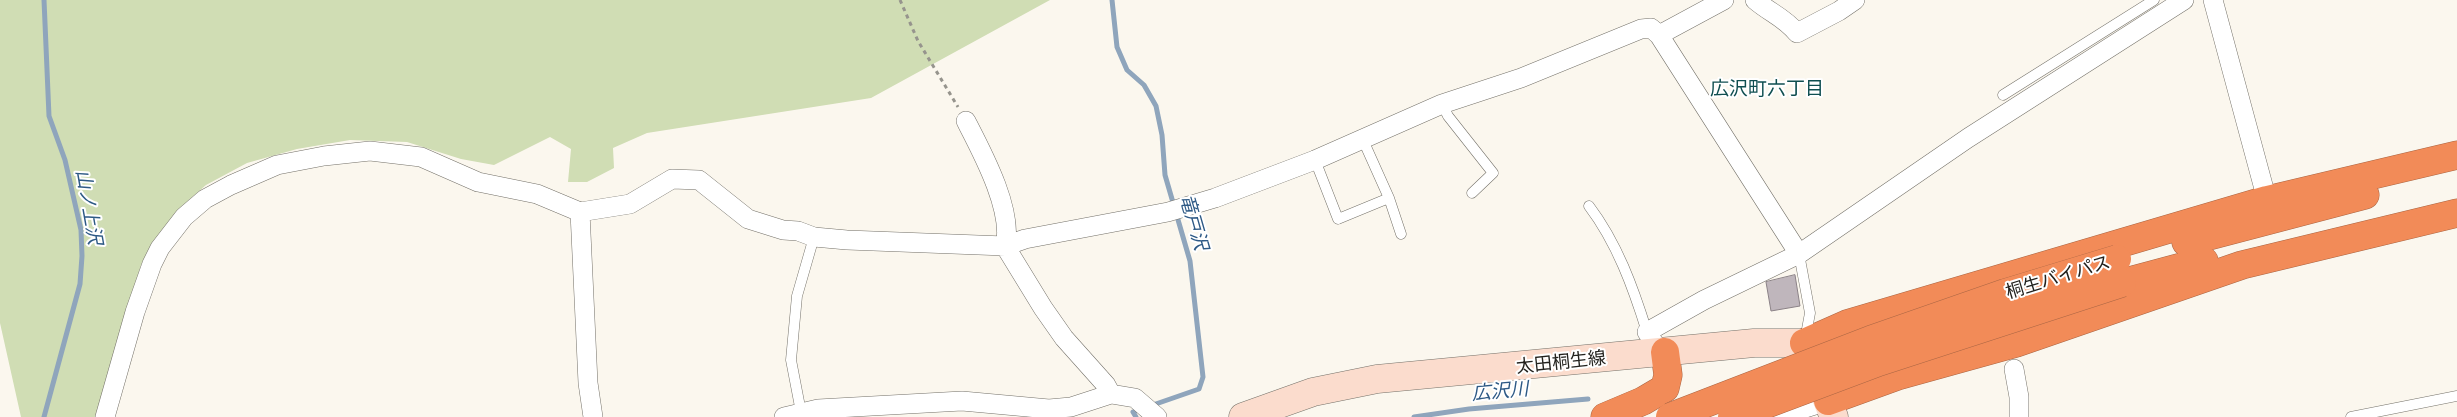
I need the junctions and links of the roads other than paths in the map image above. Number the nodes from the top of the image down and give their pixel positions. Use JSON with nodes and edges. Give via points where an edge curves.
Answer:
{"nodes":[{"id":1,"x":1724,"y":0,"type":"edge"},
{"id":2,"x":1754,"y":0,"type":"edge"},
{"id":3,"x":1855,"y":0,"type":"edge"},
{"id":4,"x":2154,"y":0,"type":"edge"},
{"id":5,"x":2184,"y":0,"type":"edge"},
{"id":6,"x":2213,"y":0,"type":"edge"},
{"id":7,"x":1659,"y":35,"type":"junction"},
{"id":8,"x":2003,"y":95,"type":"dead end"},
{"id":9,"x":1442,"y":104,"type":"junction"},
{"id":10,"x":966,"y":121,"type":"road end"},
{"id":11,"x":1363,"y":140,"type":"junction"},
{"id":12,"x":2457,"y":154,"type":"edge"},
{"id":13,"x":1315,"y":160,"type":"junction"},
{"id":14,"x":2457,"y":172,"type":"edge"},
{"id":15,"x":1472,"y":193,"type":"dead end"},
{"id":16,"x":2457,"y":195,"type":"edge"},
{"id":17,"x":1389,"y":198,"type":"junction"},
{"id":18,"x":2267,"y":200,"type":"junction"},
{"id":19,"x":1589,"y":206,"type":"dead end"},
{"id":20,"x":580,"y":212,"type":"junction"},
{"id":21,"x":2457,"y":213,"type":"edge"},
{"id":22,"x":1400,"y":234,"type":"dead end"},
{"id":23,"x":814,"y":237,"type":"junction"},
{"id":24,"x":1005,"y":246,"type":"junction"},
{"id":25,"x":1799,"y":254,"type":"junction"},
{"id":26,"x":2119,"y":270,"type":"junction"},
{"id":27,"x":1647,"y":332,"type":"junction"},
{"id":28,"x":1804,"y":343,"type":"junction"},
{"id":29,"x":1665,"y":352,"type":"junction"},
{"id":30,"x":2014,"y":369,"type":"dead end"},
{"id":31,"x":1111,"y":394,"type":"junction"},
{"id":32,"x":2457,"y":396,"type":"edge"},
{"id":33,"x":1831,"y":409,"type":"edge"},
{"id":34,"x":792,"y":414,"type":"edge"},
{"id":35,"x":106,"y":417,"type":"edge"},
{"id":36,"x":593,"y":417,"type":"edge"},
{"id":37,"x":1157,"y":417,"type":"edge"},
{"id":38,"x":1243,"y":417,"type":"edge"},
{"id":39,"x":1605,"y":417,"type":"edge"},
{"id":40,"x":1670,"y":417,"type":"edge"},
{"id":41,"x":1732,"y":417,"type":"edge"},
{"id":42,"x":1776,"y":417,"type":"edge"},
{"id":43,"x":2019,"y":417,"type":"edge"},
{"id":44,"x":2352,"y":417,"type":"edge"}],
"edges":[{"from":1,"to":7,"type":"street"},
{"from":2,"to":3,"type":"street","via":[[1787,20],[1797,32]]},
{"from":4,"to":8,"type":"lane"},
{"from":5,"to":25,"type":"street","via":[[1968,138]]},
{"from":6,"to":18,"type":"street"},
{"from":7,"to":9,"type":"street","via":[[1650,28],[1641,29],[1521,78]]},
{"from":7,"to":25,"type":"street"},
{"from":9,"to":11,"type":"street"},
{"from":9,"to":15,"type":"lane","via":[[1493,173]]},
{"from":10,"to":24,"type":"street","via":[[984,154],[1000,200],[1008,232]]},
{"from":11,"to":13,"type":"street"},
{"from":11,"to":17,"type":"lane"},
{"from":12,"to":18,"type":"highway"},
{"from":13,"to":17,"type":"lane","via":[[1338,219]]},
{"from":13,"to":24,"type":"street","via":[[1168,212],[1025,239]]},
{"from":14,"to":26,"type":"highway","name":"桐生バイパス"},
{"from":16,"to":26,"type":"highway","name":"桐生バイパス"},
{"from":17,"to":22,"type":"lane"},
{"from":18,"to":28,"type":"highway","via":[[1847,324]]},
{"from":19,"to":27,"type":"lane","via":[[1620,257]]},
{"from":20,"to":23,"type":"street","via":[[630,204],[672,179],[700,180],[748,219]]},
{"from":20,"to":35,"type":"street","via":[[537,194],[478,182],[421,157],[397,153],[370,151],[324,156],[268,169],[205,199],[184,217],[160,248],[135,312]]},
{"from":20,"to":36,"type":"street","via":[[588,383]]},
{"from":21,"to":33,"type":"highway","via":[[2242,265],[2016,342],[1896,376]]},
{"from":23,"to":24,"type":"street"},
{"from":23,"to":34,"type":"lane","via":[[797,296],[790,360]]},
{"from":24,"to":31,"type":"street","via":[[1059,331]]},
{"from":25,"to":27,"type":"street"},
{"from":25,"to":28,"type":"lane","via":[[1810,313]]},
{"from":26,"to":40,"type":"highway","name":"桐生バイパス","bridge":true,"via":[[2005,293],[1870,340]]},
{"from":26,"to":41,"type":"highway","name":"桐生バイパス","bridge":true},
{"from":27,"to":29,"type":"street","via":[[1657,348]]},
{"from":28,"to":29,"type":"main road","name":"太田桐生線"},
{"from":28,"to":33,"type":"main road"},
{"from":29,"to":38,"type":"main road","name":"太田桐生線","via":[[1378,379],[1313,392]]},
{"from":29,"to":39,"type":"highway","via":[[1668,375],[1664,388]]},
{"from":30,"to":43,"type":"street"},
{"from":31,"to":34,"type":"street","via":[[1049,410],[962,401],[818,408]]},
{"from":31,"to":37,"type":"street","via":[[1135,398]]},
{"from":32,"to":44,"type":"lane"},
{"from":33,"to":42,"type":"street"}]}
